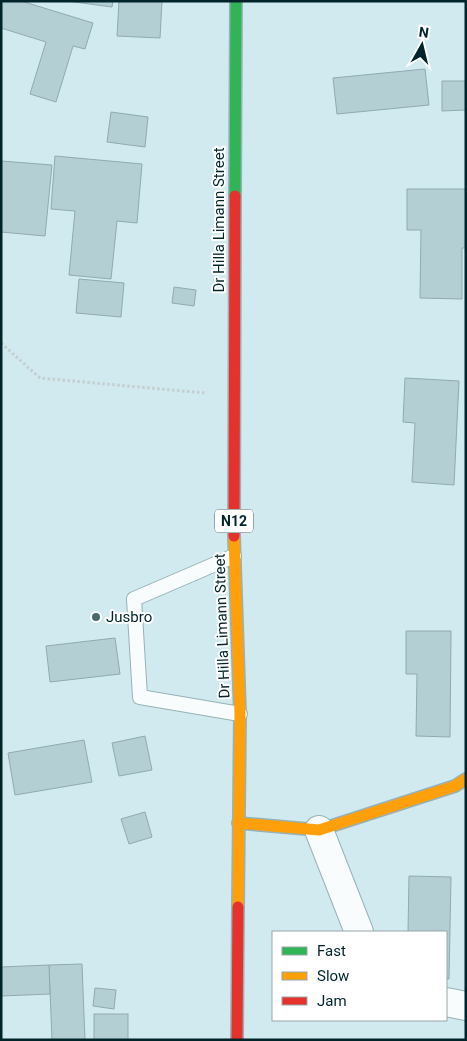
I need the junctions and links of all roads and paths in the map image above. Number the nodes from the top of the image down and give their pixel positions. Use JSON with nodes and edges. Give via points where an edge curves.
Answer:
{"nodes":[{"id":1,"x":236,"y":1,"type":"edge"},
{"id":2,"x":1,"y":343,"type":"edge"},
{"id":3,"x":233,"y":396,"type":"junction"},
{"id":4,"x":234,"y":556,"type":"junction"},
{"id":5,"x":240,"y":714,"type":"junction"},
{"id":6,"x":466,"y":780,"type":"edge"},
{"id":7,"x":238,"y":823,"type":"junction"},
{"id":8,"x":319,"y":830,"type":"junction"},
{"id":9,"x":360,"y":931,"type":"edge"},
{"id":10,"x":447,"y":1002,"type":"edge"},
{"id":11,"x":466,"y":1006,"type":"edge"},
{"id":12,"x":237,"y":1040,"type":"edge"}],
"edges":[{"from":1,"to":3,"type":"main road","name":"Dr Hilla Limann Street","number":"N12"},
{"from":2,"to":3,"type":"path","via":[[40,378]]},
{"from":3,"to":4,"type":"main road","name":"Dr Hilla Limann Street","number":"N12"},
{"from":4,"to":5,"type":"main road","name":"Dr Hilla Limann Street","number":"N12"},
{"from":4,"to":5,"type":"lane","via":[[134,599],[140,696]]},
{"from":5,"to":7,"type":"main road","name":"Dr Hilla Limann Street","number":"N12"},
{"from":6,"to":8,"type":"main road"},
{"from":7,"to":8,"type":"main road"},
{"from":7,"to":12,"type":"main road","name":"Dr Hilla Limann Street","number":"N12"},
{"from":8,"to":9,"type":"street"},
{"from":10,"to":11,"type":"street"}]}
